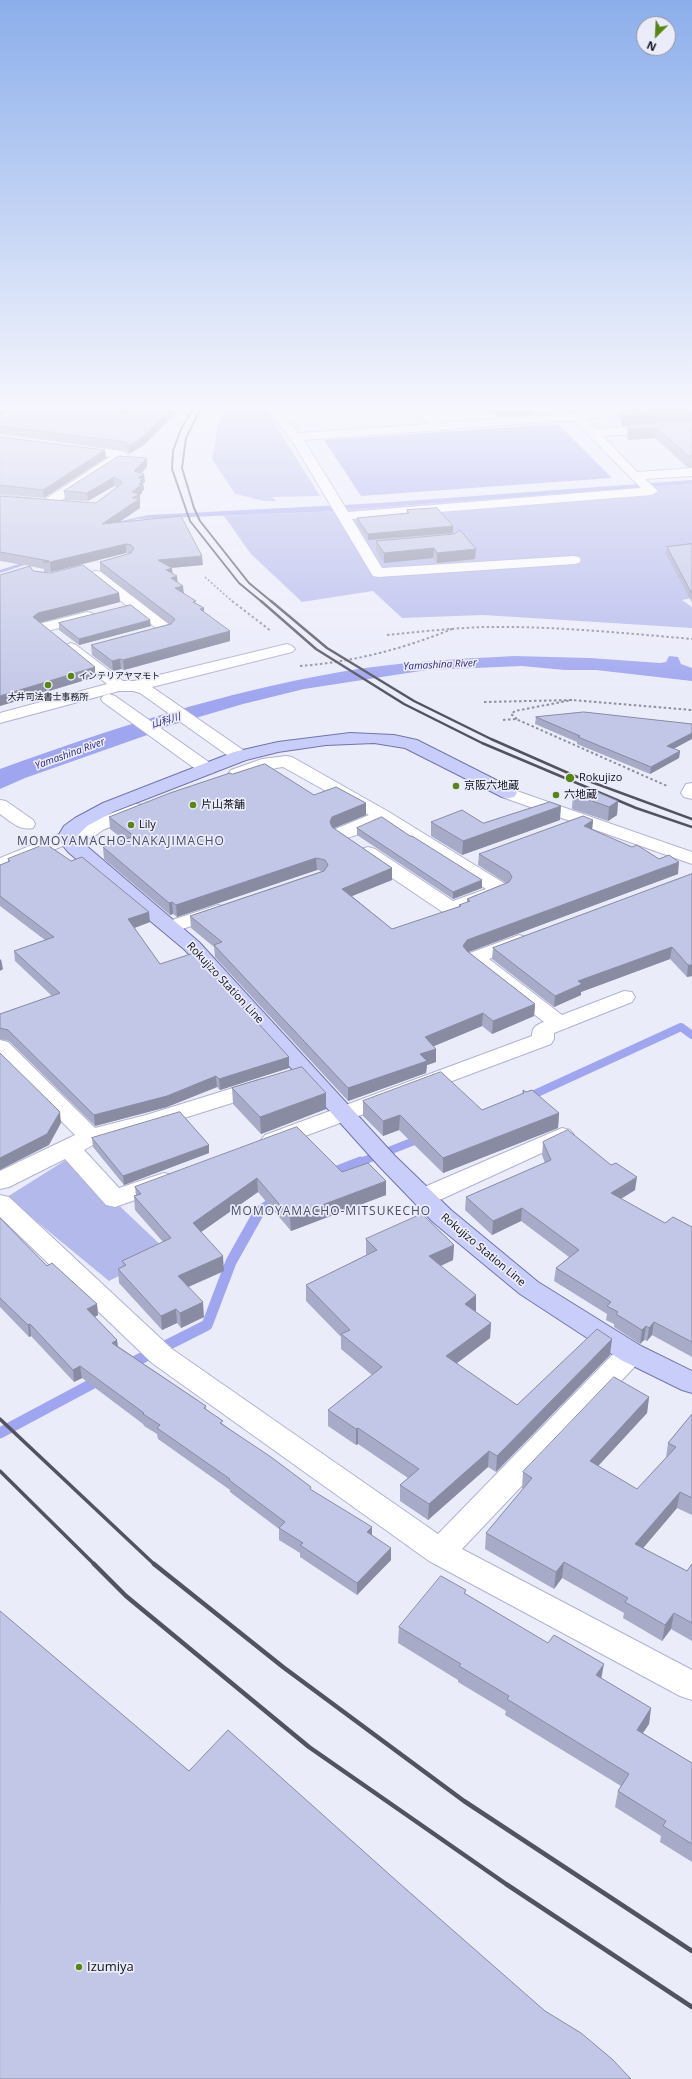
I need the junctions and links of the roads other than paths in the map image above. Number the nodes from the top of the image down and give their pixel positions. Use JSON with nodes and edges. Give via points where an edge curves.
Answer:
{"nodes":[{"id":1,"x":338,"y":507,"type":"edge"},
{"id":2,"x":389,"y":507,"type":"edge"},
{"id":3,"x":340,"y":510,"type":"junction"},
{"id":4,"x":377,"y":545,"type":"edge"},
{"id":5,"x":362,"y":547,"type":"junction"},
{"id":6,"x":574,"y":560,"type":"dead end"},
{"id":7,"x":106,"y":563,"type":"edge"},
{"id":8,"x":134,"y":605,"type":"junction"},
{"id":9,"x":152,"y":633,"type":"edge"},
{"id":10,"x":287,"y":649,"type":"road end"},
{"id":11,"x":127,"y":690,"type":"junction"},
{"id":12,"x":0,"y":718,"type":"edge"},
{"id":13,"x":233,"y":752,"type":"junction"},
{"id":14,"x":206,"y":769,"type":"junction"},
{"id":15,"x":508,"y":793,"type":"joint"},
{"id":16,"x":0,"y":805,"type":"edge"},
{"id":17,"x":383,"y":816,"type":"junction"},
{"id":18,"x":582,"y":820,"type":"junction"},
{"id":19,"x":24,"y":823,"type":"dead end"},
{"id":20,"x":553,"y":830,"type":"edge"},
{"id":21,"x":66,"y":838,"type":"junction"},
{"id":22,"x":481,"y":856,"type":"edge"},
{"id":23,"x":692,"y":858,"type":"edge"},
{"id":24,"x":460,"y":864,"type":"junction"},
{"id":25,"x":0,"y":865,"type":"edge"},
{"id":26,"x":236,"y":905,"type":"edge"},
{"id":27,"x":170,"y":927,"type":"junction"},
{"id":28,"x":540,"y":934,"type":"edge"},
{"id":29,"x":624,"y":997,"type":"dead end"},
{"id":30,"x":551,"y":1026,"type":"junction"},
{"id":31,"x":0,"y":1047,"type":"edge"},
{"id":32,"x":307,"y":1072,"type":"junction"},
{"id":33,"x":345,"y":1113,"type":"junction"},
{"id":34,"x":562,"y":1135,"type":"edge"},
{"id":35,"x":90,"y":1137,"type":"junction"},
{"id":36,"x":256,"y":1146,"type":"edge"},
{"id":37,"x":69,"y":1148,"type":"junction"},
{"id":38,"x":182,"y":1174,"type":"edge"},
{"id":39,"x":0,"y":1181,"type":"edge"},
{"id":40,"x":424,"y":1197,"type":"junction"},
{"id":41,"x":0,"y":1203,"type":"edge"},
{"id":42,"x":631,"y":1353,"type":"junction"},
{"id":43,"x":692,"y":1383,"type":"edge"},
{"id":44,"x":440,"y":1552,"type":"junction"},
{"id":45,"x":692,"y":1686,"type":"edge"}],
"edges":[{"from":1,"to":3,"type":"street"},
{"from":2,"to":3,"type":"street"},
{"from":3,"to":5,"type":"street"},
{"from":4,"to":5,"type":"street"},
{"from":5,"to":6,"type":"street","via":[[378,573]]},
{"from":7,"to":8,"type":"street","via":[[86,568]]},
{"from":8,"to":9,"type":"street","via":[[166,629]]},
{"from":8,"to":11,"type":"street","via":[[44,627],[84,651]]},
{"from":10,"to":11,"type":"street"},
{"from":11,"to":12,"type":"street"},
{"from":11,"to":13,"type":"street"},
{"from":11,"to":14,"type":"street","via":[[190,757]]},
{"from":13,"to":14,"type":"main road"},
{"from":13,"to":15,"type":"main road","via":[[362,738],[394,740],[439,756],[482,782]]},
{"from":14,"to":21,"type":"main road","via":[[109,807],[81,822]]},
{"from":15,"to":18,"type":"street"},
{"from":16,"to":19,"type":"street"},
{"from":17,"to":21,"type":"street","via":[[286,760],[268,763],[138,808],[86,833]]},
{"from":17,"to":24,"type":"street"},
{"from":17,"to":24,"type":"street","via":[[340,834],[451,909],[500,889]]},
{"from":18,"to":20,"type":"street"},
{"from":18,"to":23,"type":"street"},
{"from":21,"to":25,"type":"street"},
{"from":21,"to":27,"type":"main road","name":"Rokujizo Station Line"},
{"from":22,"to":24,"type":"street"},
{"from":26,"to":27,"type":"street"},
{"from":27,"to":32,"type":"main road","name":"Rokujizo Station Line","via":[[192,946]]},
{"from":28,"to":30,"type":"street","via":[[474,958]]},
{"from":29,"to":30,"type":"street"},
{"from":30,"to":33,"type":"street","via":[[543,1039]]},
{"from":31,"to":35,"type":"street"},
{"from":32,"to":33,"type":"main road","name":"Rokujizo Station Line"},
{"from":32,"to":35,"type":"street","via":[[154,1120]]},
{"from":33,"to":36,"type":"street"},
{"from":33,"to":40,"type":"main road","name":"Rokujizo Station Line"},
{"from":34,"to":40,"type":"street"},
{"from":35,"to":37,"type":"street"},
{"from":37,"to":38,"type":"street","via":[[115,1199]]},
{"from":37,"to":39,"type":"street"},
{"from":40,"to":42,"type":"main road","name":"Rokujizo Station Line","via":[[442,1216],[529,1288]]},
{"from":41,"to":44,"type":"street","via":[[155,1350]]},
{"from":42,"to":43,"type":"main road","name":"Rokujizo Station Line"},
{"from":42,"to":44,"type":"street"},
{"from":44,"to":45,"type":"street"}]}
